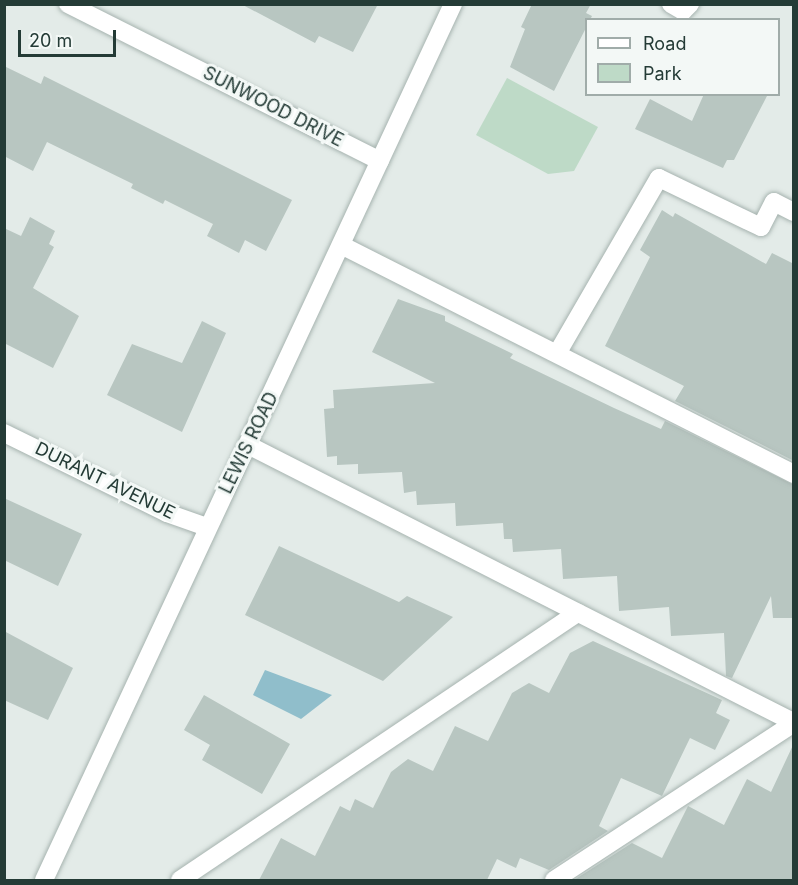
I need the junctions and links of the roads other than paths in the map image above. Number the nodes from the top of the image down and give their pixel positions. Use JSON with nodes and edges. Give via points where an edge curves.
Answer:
{"nodes":[{"id":1,"x":68,"y":4,"type":"edge"},
{"id":2,"x":453,"y":4,"type":"edge"},
{"id":3,"x":670,"y":4,"type":"edge"},
{"id":4,"x":690,"y":4,"type":"edge"},
{"id":5,"x":380,"y":161,"type":"junction"},
{"id":6,"x":794,"y":212,"type":"edge"},
{"id":7,"x":343,"y":246,"type":"junction"},
{"id":8,"x":558,"y":352,"type":"junction"},
{"id":9,"x":4,"y":433,"type":"edge"},
{"id":10,"x":248,"y":445,"type":"junction"},
{"id":11,"x":794,"y":474,"type":"edge"},
{"id":12,"x":207,"y":527,"type":"junction"},
{"id":13,"x":578,"y":613,"type":"junction"},
{"id":14,"x":793,"y":722,"type":"edge"},
{"id":15,"x":44,"y":880,"type":"edge"},
{"id":16,"x":180,"y":880,"type":"edge"},
{"id":17,"x":554,"y":880,"type":"edge"}],
"edges":[{"from":1,"to":5,"type":"street","name":"SUNWOOD DRIVE"},
{"from":2,"to":5,"type":"street","name":"LEWIS ROAD"},
{"from":3,"to":4,"type":"street","via":[[683,11]]},
{"from":5,"to":7,"type":"street","name":"LEWIS ROAD"},
{"from":6,"to":8,"type":"street","via":[[774,202],[760,227],[659,178]]},
{"from":7,"to":8,"type":"street"},
{"from":7,"to":10,"type":"street","name":"LEWIS ROAD"},
{"from":8,"to":11,"type":"street"},
{"from":9,"to":12,"type":"street","name":"DURANT AVENUE","via":[[167,513]]},
{"from":10,"to":12,"type":"street","name":"LEWIS ROAD"},
{"from":10,"to":13,"type":"street"},
{"from":12,"to":15,"type":"street","name":"LEWIS ROAD"},
{"from":13,"to":14,"type":"street"},
{"from":13,"to":16,"type":"street"},
{"from":14,"to":17,"type":"street"}]}
